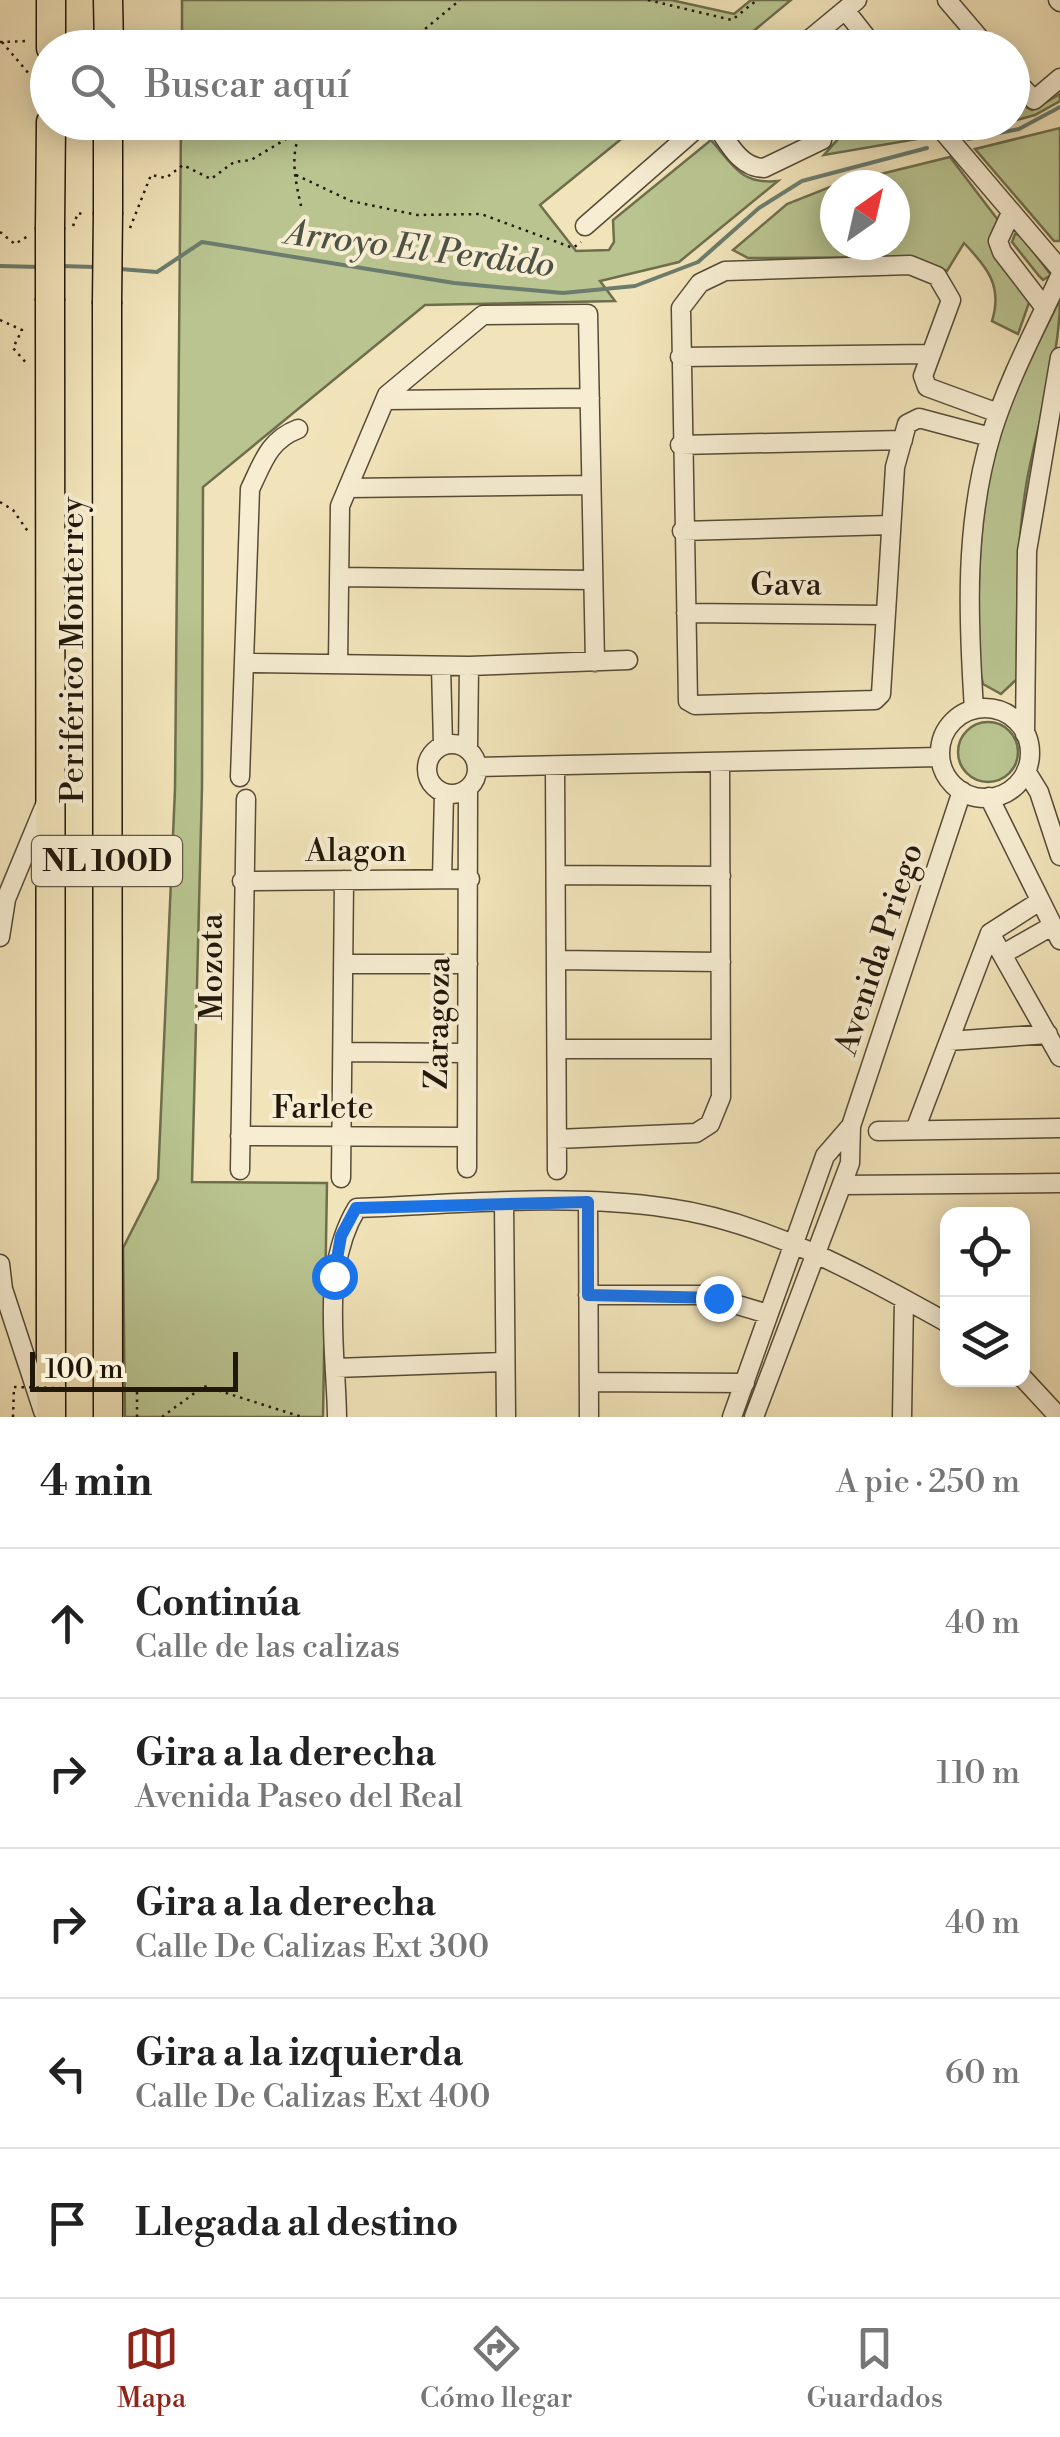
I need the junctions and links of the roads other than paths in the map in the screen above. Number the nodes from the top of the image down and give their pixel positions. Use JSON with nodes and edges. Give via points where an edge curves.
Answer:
{"nodes":[{"id":1,"x":51,"y":0,"type":"edge"},
{"id":2,"x":108,"y":0,"type":"edge"},
{"id":3,"x":947,"y":0,"type":"edge"},
{"id":4,"x":851,"y":5,"type":"edge"},
{"id":5,"x":45,"y":30,"type":"edge"},
{"id":6,"x":108,"y":30,"type":"edge"},
{"id":7,"x":820,"y":30,"type":"edge"},
{"id":8,"x":865,"y":30,"type":"edge"},
{"id":9,"x":973,"y":30,"type":"edge"},
{"id":10,"x":1060,"y":78,"type":"edge"},
{"id":11,"x":1030,"y":96,"type":"edge"},
{"id":12,"x":50,"y":140,"type":"edge"},
{"id":13,"x":108,"y":140,"type":"edge"},
{"id":14,"x":683,"y":140,"type":"edge"},
{"id":15,"x":727,"y":140,"type":"edge"},
{"id":16,"x":822,"y":140,"type":"edge"},
{"id":17,"x":950,"y":140,"type":"edge"},
{"id":18,"x":1010,"y":215,"type":"junction"},
{"id":19,"x":585,"y":226,"type":"road end"},
{"id":20,"x":1060,"y":268,"type":"edge"},
{"id":21,"x":1060,"y":276,"type":"edge"},
{"id":22,"x":1045,"y":308,"type":"junction"},
{"id":23,"x":930,"y":354,"type":"junction"},
{"id":24,"x":680,"y":356,"type":"junction"},
{"id":25,"x":1060,"y":357,"type":"edge"},
{"id":26,"x":590,"y":398,"type":"junction"},
{"id":27,"x":385,"y":400,"type":"junction"},
{"id":28,"x":998,"y":413,"type":"junction"},
{"id":29,"x":298,"y":429,"type":"dead end"},
{"id":30,"x":990,"y":437,"type":"junction"},
{"id":31,"x":903,"y":440,"type":"junction"},
{"id":32,"x":680,"y":445,"type":"junction"},
{"id":33,"x":592,"y":485,"type":"junction"},
{"id":34,"x":348,"y":488,"type":"junction"},
{"id":35,"x":890,"y":526,"type":"junction"},
{"id":36,"x":682,"y":532,"type":"junction"},
{"id":37,"x":339,"y":576,"type":"junction"},
{"id":38,"x":593,"y":580,"type":"junction"},
{"id":39,"x":686,"y":613,"type":"junction"},
{"id":40,"x":885,"y":614,"type":"junction"},
{"id":41,"x":628,"y":660,"type":"dead end"},
{"id":42,"x":594,"y":662,"type":"junction"},
{"id":43,"x":247,"y":664,"type":"junction"},
{"id":44,"x":338,"y":664,"type":"junction"},
{"id":45,"x":441,"y":666,"type":"junction"},
{"id":46,"x":469,"y":666,"type":"junction"},
{"id":47,"x":974,"y":709,"type":"junction"},
{"id":48,"x":1025,"y":734,"type":"junction"},
{"id":49,"x":443,"y":745,"type":"junction"},
{"id":50,"x":468,"y":749,"type":"junction"},
{"id":51,"x":940,"y":757,"type":"junction"},
{"id":52,"x":720,"y":763,"type":"junction"},
{"id":53,"x":477,"y":767,"type":"junction"},
{"id":54,"x":555,"y":768,"type":"junction"},
{"id":55,"x":1026,"y":770,"type":"junction"},
{"id":56,"x":240,"y":777,"type":"dead end"},
{"id":57,"x":468,"y":789,"type":"junction"},
{"id":58,"x":962,"y":792,"type":"junction"},
{"id":59,"x":444,"y":793,"type":"junction"},
{"id":60,"x":49,"y":795,"type":"junction"},
{"id":61,"x":990,"y":797,"type":"junction"},
{"id":62,"x":246,"y":798,"type":"dead end"},
{"id":63,"x":1060,"y":856,"type":"edge"},
{"id":64,"x":556,"y":875,"type":"junction"},
{"id":65,"x":720,"y":876,"type":"junction"},
{"id":66,"x":344,"y":880,"type":"junction"},
{"id":67,"x":442,"y":880,"type":"junction"},
{"id":68,"x":470,"y":880,"type":"junction"},
{"id":69,"x":242,"y":881,"type":"junction"},
{"id":70,"x":1040,"y":901,"type":"junction"},
{"id":71,"x":990,"y":932,"type":"junction"},
{"id":72,"x":1056,"y":933,"type":"edge"},
{"id":73,"x":0,"y":937,"type":"edge"},
{"id":74,"x":1003,"y":954,"type":"junction"},
{"id":75,"x":556,"y":960,"type":"junction"},
{"id":76,"x":721,"y":962,"type":"junction"},
{"id":77,"x":343,"y":964,"type":"junction"},
{"id":78,"x":468,"y":964,"type":"junction"},
{"id":79,"x":1048,"y":1034,"type":"junction"},
{"id":80,"x":949,"y":1041,"type":"junction"},
{"id":81,"x":721,"y":1049,"type":"junction"},
{"id":82,"x":556,"y":1050,"type":"junction"},
{"id":83,"x":344,"y":1052,"type":"junction"},
{"id":84,"x":466,"y":1053,"type":"junction"},
{"id":85,"x":1060,"y":1057,"type":"edge"},
{"id":86,"x":851,"y":1126,"type":"junction"},
{"id":87,"x":1060,"y":1128,"type":"edge"},
{"id":88,"x":916,"y":1130,"type":"junction"},
{"id":89,"x":878,"y":1131,"type":"dead end"},
{"id":90,"x":240,"y":1136,"type":"junction"},
{"id":91,"x":340,"y":1137,"type":"junction"},
{"id":92,"x":466,"y":1138,"type":"junction"},
{"id":93,"x":557,"y":1138,"type":"junction"},
{"id":94,"x":467,"y":1168,"type":"dead end"},
{"id":95,"x":240,"y":1170,"type":"dead end"},
{"id":96,"x":557,"y":1170,"type":"dead end"},
{"id":97,"x":341,"y":1178,"type":"dead end"},
{"id":98,"x":1060,"y":1183,"type":"edge"},
{"id":99,"x":842,"y":1185,"type":"junction"},
{"id":100,"x":504,"y":1202,"type":"junction"},
{"id":101,"x":588,"y":1202,"type":"junction"},
{"id":102,"x":793,"y":1245,"type":"junction"},
{"id":103,"x":817,"y":1256,"type":"junction"},
{"id":104,"x":0,"y":1264,"type":"edge"},
{"id":105,"x":588,"y":1295,"type":"junction"},
{"id":106,"x":904,"y":1299,"type":"junction"},
{"id":107,"x":768,"y":1314,"type":"junction"},
{"id":108,"x":940,"y":1319,"type":"edge"},
{"id":109,"x":503,"y":1362,"type":"junction"},
{"id":110,"x":336,"y":1368,"type":"junction"},
{"id":111,"x":588,"y":1382,"type":"junction"},
{"id":112,"x":745,"y":1383,"type":"junction"},
{"id":113,"x":1030,"y":1386,"type":"edge"},
{"id":114,"x":48,"y":1417,"type":"edge"},
{"id":115,"x":108,"y":1417,"type":"edge"},
{"id":116,"x":336,"y":1417,"type":"edge"},
{"id":117,"x":506,"y":1417,"type":"edge"},
{"id":118,"x":589,"y":1417,"type":"edge"},
{"id":119,"x":732,"y":1417,"type":"edge"},
{"id":120,"x":754,"y":1417,"type":"edge"},
{"id":121,"x":902,"y":1417,"type":"edge"},
{"id":122,"x":1059,"y":1417,"type":"edge"}],
"edges":[{"from":1,"to":5,"type":"highway"},
{"from":2,"to":6,"type":"highway"},
{"from":3,"to":9,"type":"street"},
{"from":4,"to":7,"type":"street"},
{"from":4,"to":8,"type":"street"},
{"from":10,"to":11,"type":"street","via":[[1034,100]]},
{"from":12,"to":60,"type":"highway","name":"Periférico Monterrey","number":"NL 100D","bridge":true},
{"from":13,"to":115,"type":"highway","name":"Periférico Monterrey","number":"NL 100D","bridge":true},
{"from":14,"to":19,"type":"street"},
{"from":15,"to":16,"type":"street","via":[[754,168]]},
{"from":17,"to":18,"type":"street"},
{"from":18,"to":20,"type":"street"},
{"from":18,"to":22,"type":"street","via":[[998,241],[1002,252]]},
{"from":21,"to":22,"type":"street"},
{"from":22,"to":28,"type":"street"},
{"from":23,"to":24,"type":"street"},
{"from":23,"to":24,"type":"street","via":[[951,300],[937,276],[910,265],[852,264],[725,270],[700,283],[681,308]]},
{"from":23,"to":28,"type":"street","via":[[926,387]]},
{"from":24,"to":32,"type":"street"},
{"from":25,"to":48,"type":"street","via":[[1027,551]]},
{"from":26,"to":27,"type":"street"},
{"from":26,"to":27,"type":"street","via":[[588,314],[483,315]]},
{"from":26,"to":33,"type":"street"},
{"from":27,"to":34,"type":"street"},
{"from":28,"to":30,"type":"street"},
{"from":29,"to":43,"type":"street","via":[[269,448],[250,489]]},
{"from":30,"to":31,"type":"street","via":[[919,418],[907,424]]},
{"from":30,"to":47,"type":"street","via":[[968,595]]},
{"from":31,"to":32,"type":"street"},
{"from":31,"to":35,"type":"street"},
{"from":32,"to":36,"type":"street"},
{"from":33,"to":34,"type":"street"},
{"from":33,"to":38,"type":"street"},
{"from":34,"to":37,"type":"street","via":[[340,506]]},
{"from":35,"to":36,"type":"street"},
{"from":35,"to":40,"type":"street"},
{"from":36,"to":39,"type":"street"},
{"from":37,"to":38,"type":"street"},
{"from":37,"to":44,"type":"street"},
{"from":38,"to":42,"type":"street"},
{"from":39,"to":40,"type":"street","name":"Gava"},
{"from":39,"to":40,"type":"street","via":[[688,702],[695,705],[875,700],[883,684]]},
{"from":41,"to":42,"type":"street"},
{"from":42,"to":46,"type":"street"},
{"from":43,"to":44,"type":"street"},
{"from":43,"to":56,"type":"street"},
{"from":44,"to":45,"type":"street"},
{"from":45,"to":46,"type":"street"},
{"from":45,"to":49,"type":"street"},
{"from":46,"to":50,"type":"street"},
{"from":47,"to":48,"type":"street","via":[[1005,713]]},
{"from":47,"to":51,"type":"street","via":[[948,726]]},
{"from":48,"to":55,"type":"street"},
{"from":49,"to":50,"type":"street"},
{"from":49,"to":59,"type":"street","via":[[427,765],[430,782]]},
{"from":50,"to":53,"type":"street"},
{"from":51,"to":52,"type":"street"},
{"from":51,"to":58,"type":"street"},
{"from":52,"to":54,"type":"street"},
{"from":52,"to":65,"type":"street"},
{"from":53,"to":54,"type":"street"},
{"from":53,"to":57,"type":"street"},
{"from":54,"to":64,"type":"street"},
{"from":55,"to":61,"type":"street","via":[[1015,786]]},
{"from":55,"to":63,"type":"street"},
{"from":57,"to":59,"type":"street"},
{"from":57,"to":68,"type":"street","name":"Zaragoza"},
{"from":58,"to":61,"type":"street"},
{"from":58,"to":86,"type":"street","name":"Avenida Priego"},
{"from":59,"to":67,"type":"street"},
{"from":60,"to":73,"type":"street","via":[[6,899]]},
{"from":60,"to":114,"type":"highway","name":"Periférico Monterrey","number":"NL 100D"},
{"from":61,"to":70,"type":"street"},
{"from":62,"to":69,"type":"street","name":"Mozota"},
{"from":64,"to":65,"type":"street"},
{"from":64,"to":75,"type":"street"},
{"from":65,"to":76,"type":"street"},
{"from":66,"to":67,"type":"street","name":"Alagon"},
{"from":66,"to":69,"type":"street","name":"Alagon"},
{"from":66,"to":77,"type":"street"},
{"from":67,"to":68,"type":"street","name":"Alagon"},
{"from":68,"to":78,"type":"street","name":"Zaragoza"},
{"from":69,"to":90,"type":"street","name":"Mozota"},
{"from":70,"to":71,"type":"street"},
{"from":70,"to":72,"type":"street"},
{"from":71,"to":74,"type":"street"},
{"from":71,"to":80,"type":"street"},
{"from":72,"to":74,"type":"street"},
{"from":74,"to":79,"type":"street"},
{"from":75,"to":76,"type":"street"},
{"from":75,"to":82,"type":"street"},
{"from":76,"to":81,"type":"street"},
{"from":77,"to":78,"type":"street"},
{"from":77,"to":83,"type":"street"},
{"from":78,"to":84,"type":"street","name":"Zaragoza"},
{"from":79,"to":80,"type":"street"},
{"from":79,"to":85,"type":"street"},
{"from":80,"to":88,"type":"street"},
{"from":81,"to":82,"type":"street"},
{"from":81,"to":93,"type":"street","via":[[721,1097],[710,1124],[696,1133]]},
{"from":82,"to":93,"type":"street"},
{"from":83,"to":84,"type":"street"},
{"from":83,"to":91,"type":"street"},
{"from":84,"to":92,"type":"street","name":"Zaragoza"},
{"from":86,"to":99,"type":"street","name":"Avenida Priego","via":[[852,1155]]},
{"from":86,"to":102,"type":"street","name":"Avenida Priego","via":[[828,1148]]},
{"from":87,"to":88,"type":"street"},
{"from":88,"to":89,"type":"street"},
{"from":90,"to":91,"type":"street","name":"Farlete"},
{"from":90,"to":95,"type":"street","name":"Mozota"},
{"from":91,"to":92,"type":"street","name":"Farlete"},
{"from":91,"to":97,"type":"street"},
{"from":92,"to":94,"type":"street","name":"Zaragoza"},
{"from":93,"to":96,"type":"street"},
{"from":98,"to":99,"type":"street"},
{"from":99,"to":103,"type":"street","name":"Avenida Priego"},
{"from":100,"to":101,"type":"street"},
{"from":100,"to":109,"type":"street"},
{"from":100,"to":110,"type":"street","via":[[356,1208],[336,1255]]},
{"from":101,"to":102,"type":"street","via":[[686,1211]]},
{"from":101,"to":105,"type":"street"},
{"from":102,"to":103,"type":"street"},
{"from":102,"to":107,"type":"street","name":"Avenida Priego"},
{"from":103,"to":106,"type":"street"},
{"from":103,"to":120,"type":"street","name":"Avenida Priego"},
{"from":104,"to":114,"type":"street"},
{"from":105,"to":107,"type":"street","via":[[704,1295]]},
{"from":105,"to":111,"type":"street"},
{"from":106,"to":108,"type":"street"},
{"from":106,"to":121,"type":"street"},
{"from":107,"to":112,"type":"street","name":"Avenida Priego"},
{"from":109,"to":110,"type":"street"},
{"from":109,"to":117,"type":"street"},
{"from":110,"to":116,"type":"street"},
{"from":111,"to":112,"type":"street"},
{"from":111,"to":118,"type":"street"},
{"from":112,"to":119,"type":"street","name":"Avenida Priego"},
{"from":113,"to":122,"type":"street"}]}
